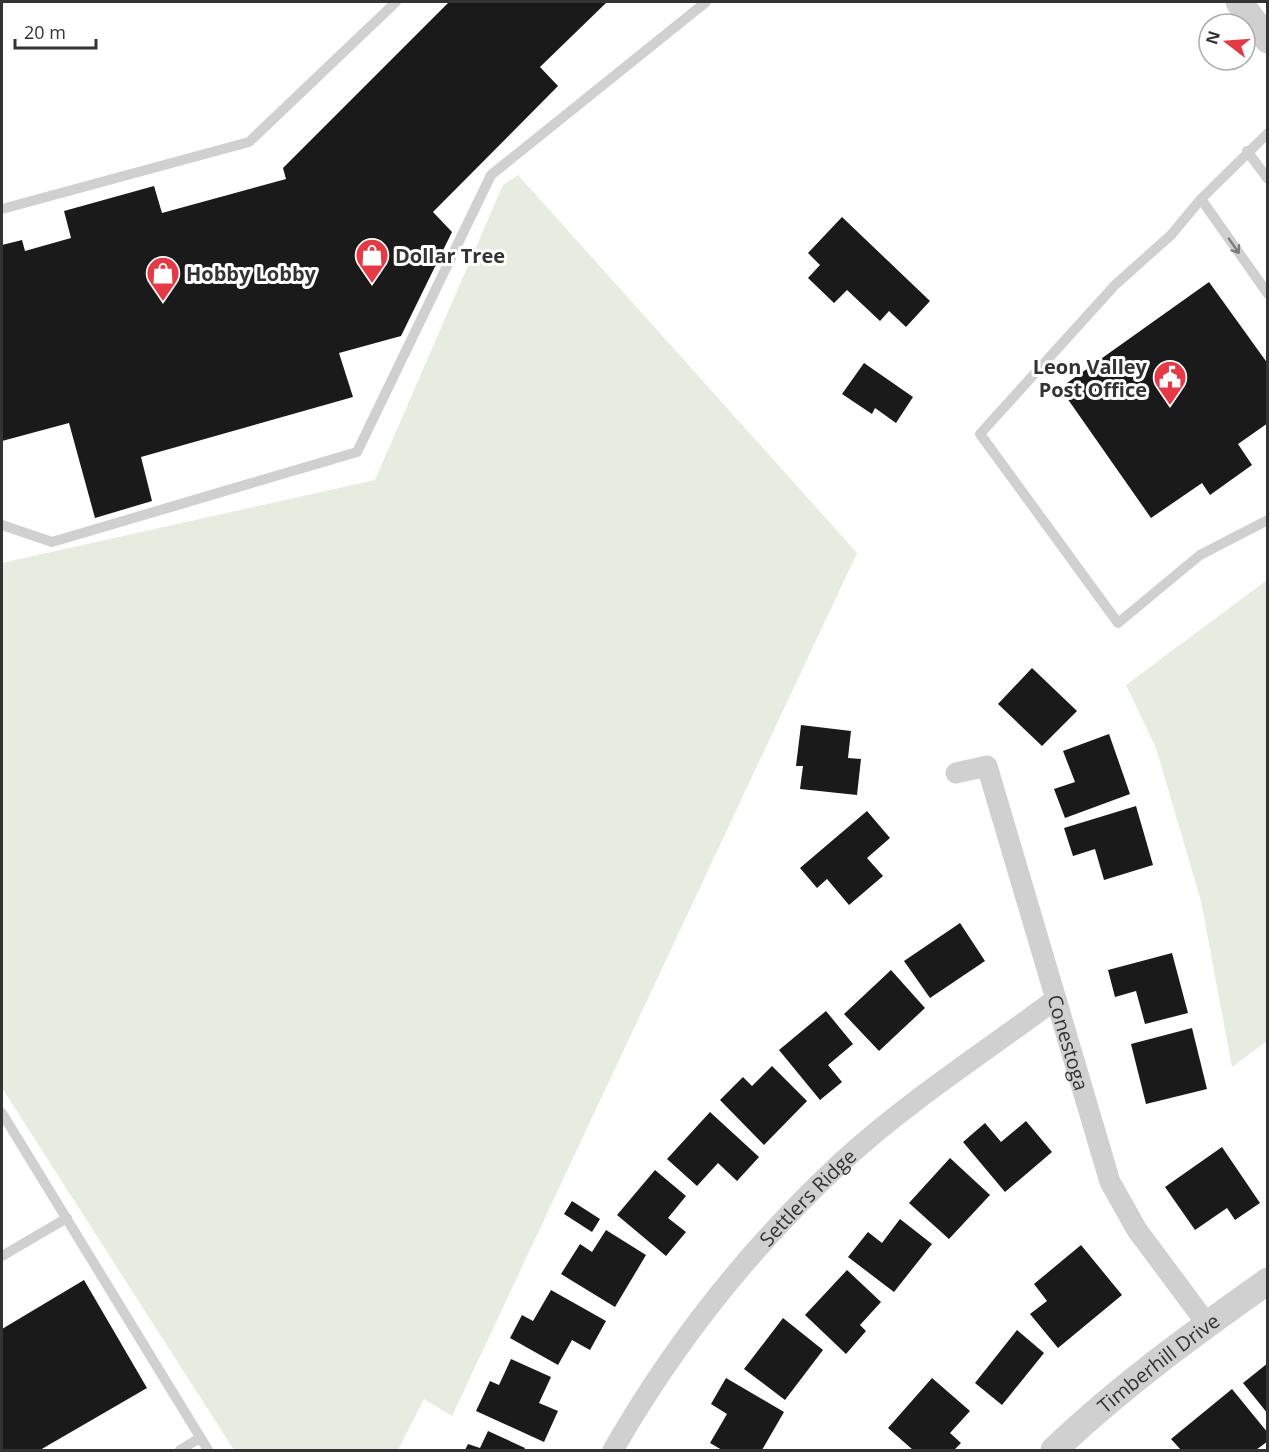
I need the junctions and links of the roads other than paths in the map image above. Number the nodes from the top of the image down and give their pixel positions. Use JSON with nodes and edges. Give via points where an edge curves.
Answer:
{"nodes":[{"id":1,"x":396,"y":2,"type":"edge"},
{"id":2,"x":706,"y":2,"type":"edge"},
{"id":3,"x":1239,"y":2,"type":"edge"},
{"id":4,"x":1268,"y":40,"type":"edge"},
{"id":5,"x":1268,"y":133,"type":"edge"},
{"id":6,"x":1247,"y":151,"type":"junction"},
{"id":7,"x":1268,"y":179,"type":"edge"},
{"id":8,"x":1201,"y":199,"type":"junction"},
{"id":9,"x":2,"y":209,"type":"edge"},
{"id":10,"x":1268,"y":294,"type":"edge"},
{"id":11,"x":1268,"y":520,"type":"edge"},
{"id":12,"x":2,"y":525,"type":"edge"},
{"id":13,"x":956,"y":773,"type":"dead end"},
{"id":14,"x":1056,"y":999,"type":"junction"},
{"id":15,"x":2,"y":1113,"type":"edge"},
{"id":16,"x":67,"y":1218,"type":"junction"},
{"id":17,"x":2,"y":1256,"type":"edge"},
{"id":18,"x":1268,"y":1281,"type":"edge"},
{"id":19,"x":1207,"y":1324,"type":"junction"},
{"id":20,"x":200,"y":1438,"type":"junction"},
{"id":21,"x":180,"y":1450,"type":"edge"},
{"id":22,"x":208,"y":1450,"type":"edge"},
{"id":23,"x":613,"y":1450,"type":"edge"},
{"id":24,"x":1054,"y":1450,"type":"edge"}],
"edges":[{"from":1,"to":9,"type":"lane","via":[[249,142]]},
{"from":2,"to":12,"type":"lane","via":[[491,176],[357,452],[52,542]]},
{"from":3,"to":4,"type":"street"},
{"from":5,"to":6,"type":"lane"},
{"from":6,"to":7,"type":"lane"},
{"from":6,"to":8,"type":"lane"},
{"from":8,"to":10,"type":"lane","one_way":true},
{"from":8,"to":11,"type":"lane","via":[[1171,235],[1115,285],[980,434],[1118,623],[1200,555]]},
{"from":13,"to":14,"type":"street","name":"Conestoga","via":[[987,766]]},
{"from":14,"to":19,"type":"street","name":"Conestoga","via":[[1110,1182],[1137,1230]]},
{"from":14,"to":23,"type":"street","name":"Settlers Ridge","via":[[846,1159],[764,1239],[691,1328]]},
{"from":15,"to":16,"type":"lane"},
{"from":16,"to":17,"type":"lane"},
{"from":16,"to":20,"type":"lane"},
{"from":18,"to":19,"type":"street","name":"Timberhill Drive"},
{"from":19,"to":24,"type":"street","name":"Timberhill Drive","via":[[1098,1408]]},
{"from":20,"to":21,"type":"lane"},
{"from":20,"to":22,"type":"lane"}]}
